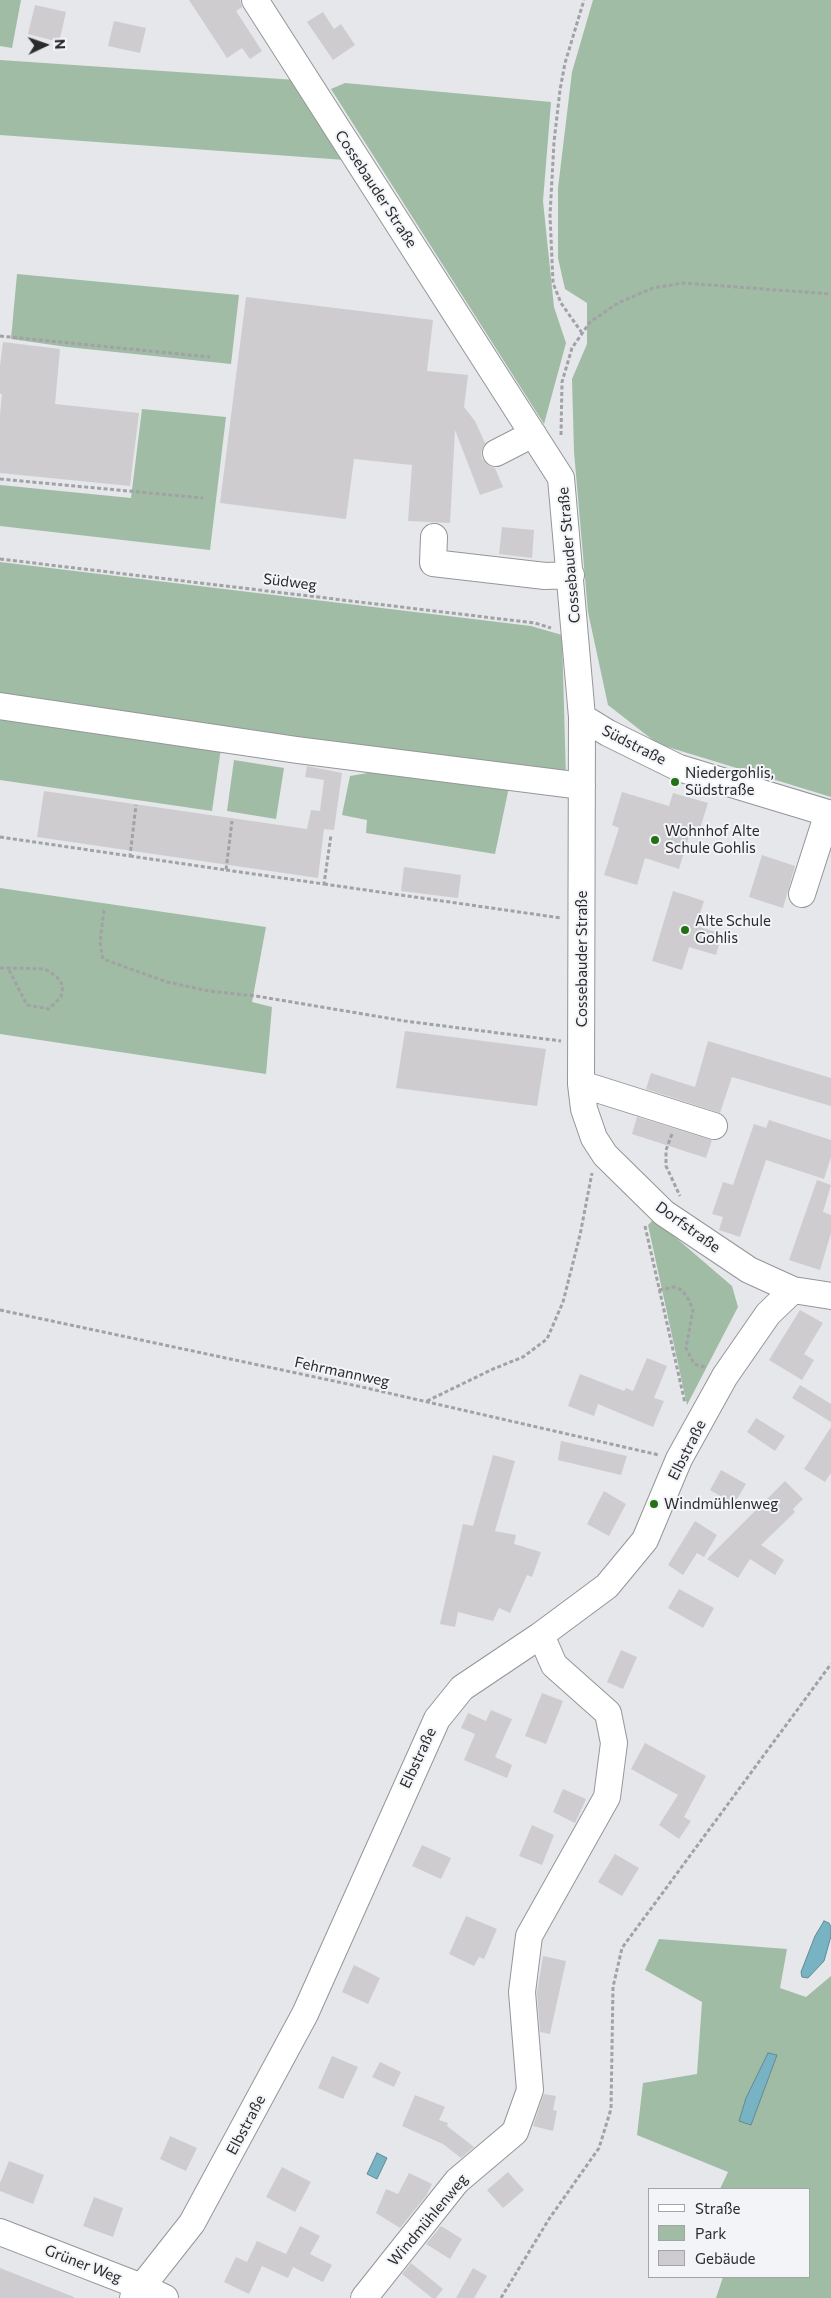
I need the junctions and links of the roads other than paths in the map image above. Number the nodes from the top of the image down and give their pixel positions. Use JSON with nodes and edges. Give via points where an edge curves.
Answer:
{"nodes":[{"id":1,"x":256,"y":0,"type":"edge"},
{"id":2,"x":533,"y":434,"type":"junction"},
{"id":3,"x":496,"y":453,"type":"dead end"},
{"id":4,"x":434,"y":537,"type":"dead end"},
{"id":5,"x":571,"y":575,"type":"junction"},
{"id":6,"x":0,"y":706,"type":"edge"},
{"id":7,"x":582,"y":717,"type":"junction"},
{"id":8,"x":582,"y":786,"type":"junction"},
{"id":9,"x":830,"y":814,"type":"edge"},
{"id":10,"x":802,"y":894,"type":"dead end"},
{"id":11,"x":582,"y":1096,"type":"junction"},
{"id":12,"x":714,"y":1126,"type":"dead end"},
{"id":13,"x":792,"y":1290,"type":"junction"},
{"id":14,"x":831,"y":1296,"type":"edge"},
{"id":15,"x":541,"y":1635,"type":"junction"},
{"id":16,"x":0,"y":2232,"type":"edge"},
{"id":17,"x":137,"y":2292,"type":"edge"},
{"id":18,"x":165,"y":2298,"type":"edge"},
{"id":19,"x":364,"y":2298,"type":"edge"}],
"edges":[{"from":1,"to":2,"type":"street","name":"Cossebauder Straße"},
{"from":2,"to":3,"type":"street"},
{"from":2,"to":5,"type":"street","name":"Cossebauder Straße","via":[[561,478]]},
{"from":4,"to":5,"type":"street","via":[[433,563],[545,576]]},
{"from":5,"to":7,"type":"street","name":"Cossebauder Straße"},
{"from":6,"to":8,"type":"street","via":[[297,750]]},
{"from":7,"to":8,"type":"street","name":"Cossebauder Straße"},
{"from":7,"to":9,"type":"street","name":"Südstraße","via":[[679,768]]},
{"from":8,"to":11,"type":"street","name":"Cossebauder Straße"},
{"from":9,"to":10,"type":"street"},
{"from":11,"to":12,"type":"street","via":[[679,1115]]},
{"from":11,"to":13,"type":"street","name":"Dorfstraße","via":[[599,1147],[664,1212],[749,1270]]},
{"from":13,"to":14,"type":"street","name":"Dorfstraße"},
{"from":13,"to":15,"type":"street","name":"Elbstraße","via":[[768,1314],[725,1376],[679,1459],[645,1540],[607,1586]]},
{"from":15,"to":17,"type":"street","name":"Elbstraße","via":[[462,1688],[436,1719],[305,2014],[192,2223]]},
{"from":15,"to":19,"type":"street","name":"Windmühlenweg","via":[[554,1665],[608,1713],[614,1743],[607,1797],[529,1936],[522,1992],[530,2090],[515,2132],[457,2181]]},
{"from":16,"to":17,"type":"street","name":"Grüner Weg"},
{"from":17,"to":18,"type":"street","name":"Grüner Weg"}]}
